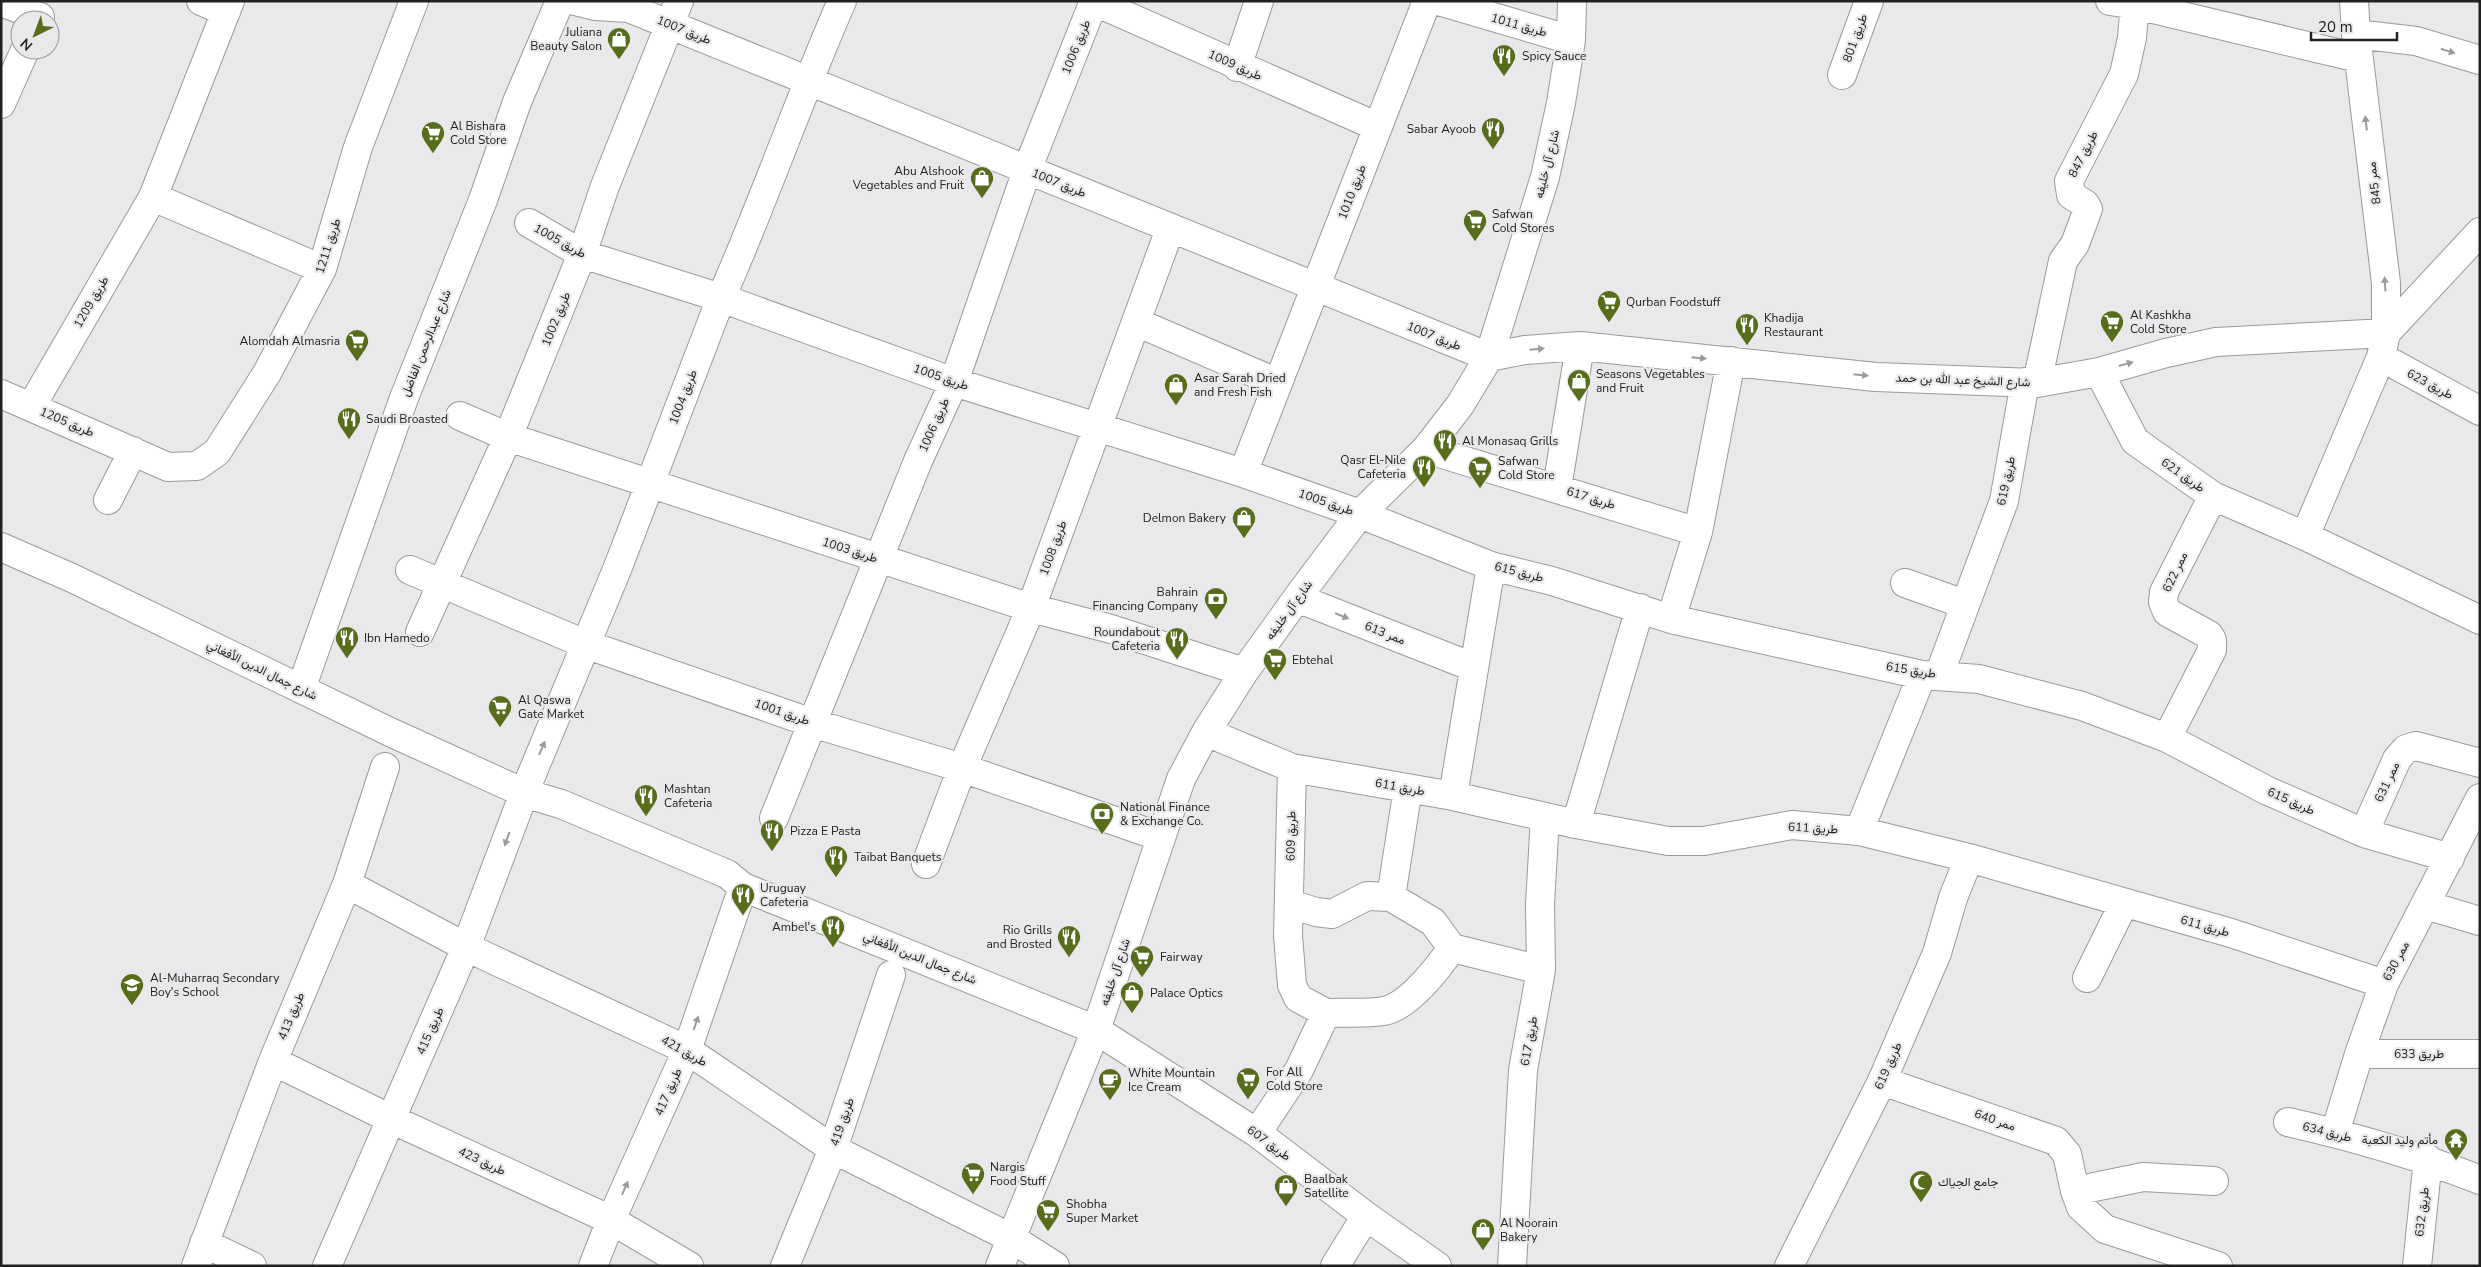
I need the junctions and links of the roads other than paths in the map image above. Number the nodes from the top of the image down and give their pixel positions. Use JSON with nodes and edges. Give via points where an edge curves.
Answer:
{"nodes":[{"id":1,"x":201,"y":1,"type":"edge"},
{"id":2,"x":414,"y":1,"type":"edge"},
{"id":3,"x":560,"y":1,"type":"edge"},
{"id":4,"x":575,"y":1,"type":"edge"},
{"id":5,"x":842,"y":1,"type":"edge"},
{"id":6,"x":1094,"y":1,"type":"edge"},
{"id":7,"x":1259,"y":1,"type":"edge"},
{"id":8,"x":1427,"y":1,"type":"edge"},
{"id":9,"x":1439,"y":1,"type":"edge"},
{"id":10,"x":1572,"y":1,"type":"edge"},
{"id":11,"x":1869,"y":1,"type":"edge"},
{"id":12,"x":2354,"y":1,"type":"edge"},
{"id":13,"x":1,"y":2,"type":"edge"},
{"id":14,"x":2127,"y":2,"type":"edge"},
{"id":15,"x":626,"y":5,"type":"edge"},
{"id":16,"x":228,"y":7,"type":"edge"},
{"id":17,"x":30,"y":10,"type":"edge"},
{"id":18,"x":674,"y":13,"type":"edge"},
{"id":19,"x":1571,"y":40,"type":"junction"},
{"id":20,"x":2357,"y":46,"type":"junction"},
{"id":21,"x":21,"y":60,"type":"edge"},
{"id":22,"x":2480,"y":60,"type":"edge"},
{"id":23,"x":1237,"y":67,"type":"junction"},
{"id":24,"x":1842,"y":75,"type":"dead end"},
{"id":25,"x":807,"y":81,"type":"junction"},
{"id":26,"x":1,"y":104,"type":"edge"},
{"id":27,"x":1378,"y":127,"type":"junction"},
{"id":28,"x":1028,"y":170,"type":"junction"},
{"id":29,"x":153,"y":197,"type":"junction"},
{"id":30,"x":529,"y":223,"type":"dead end"},
{"id":31,"x":1170,"y":229,"type":"junction"},
{"id":32,"x":2480,"y":232,"type":"edge"},
{"id":33,"x":582,"y":254,"type":"junction"},
{"id":34,"x":322,"y":269,"type":"junction"},
{"id":35,"x":1315,"y":288,"type":"junction"},
{"id":36,"x":721,"y":298,"type":"junction"},
{"id":37,"x":1136,"y":322,"type":"junction"},
{"id":38,"x":2384,"y":345,"type":"junction"},
{"id":39,"x":1580,"y":346,"type":"junction"},
{"id":40,"x":1489,"y":358,"type":"junction"},
{"id":41,"x":1731,"y":361,"type":"junction"},
{"id":42,"x":2099,"y":372,"type":"junction"},
{"id":43,"x":954,"y":382,"type":"junction"},
{"id":44,"x":1278,"y":383,"type":"junction"},
{"id":45,"x":2031,"y":383,"type":"junction"},
{"id":46,"x":1,"y":394,"type":"edge"},
{"id":47,"x":31,"y":407,"type":"junction"},
{"id":48,"x":2480,"y":410,"type":"edge"},
{"id":49,"x":460,"y":416,"type":"dead end"},
{"id":50,"x":1097,"y":428,"type":"junction"},
{"id":51,"x":508,"y":437,"type":"junction"},
{"id":52,"x":1426,"y":449,"type":"junction"},
{"id":53,"x":133,"y":451,"type":"junction"},
{"id":54,"x":197,"y":466,"type":"joint"},
{"id":55,"x":1243,"y":473,"type":"junction"},
{"id":56,"x":650,"y":483,"type":"junction"},
{"id":57,"x":1557,"y":488,"type":"junction"},
{"id":58,"x":2213,"y":496,"type":"junction"},
{"id":59,"x":108,"y":500,"type":"dead end"},
{"id":60,"x":1360,"y":514,"type":"junction"},
{"id":61,"x":1698,"y":532,"type":"junction"},
{"id":62,"x":2305,"y":536,"type":"junction"},
{"id":63,"x":1,"y":547,"type":"edge"},
{"id":64,"x":879,"y":559,"type":"junction"},
{"id":65,"x":1491,"y":566,"type":"junction"},
{"id":66,"x":410,"y":570,"type":"dead end"},
{"id":67,"x":441,"y":582,"type":"junction"},
{"id":68,"x":1905,"y":583,"type":"dead end"},
{"id":69,"x":1297,"y":598,"type":"junction"},
{"id":70,"x":1964,"y":604,"type":"junction"},
{"id":71,"x":1031,"y":608,"type":"junction"},
{"id":72,"x":1640,"y":608,"type":"junction"},
{"id":73,"x":1671,"y":619,"type":"junction"},
{"id":74,"x":2480,"y":620,"type":"edge"},
{"id":75,"x":420,"y":632,"type":"dead end"},
{"id":76,"x":586,"y":644,"type":"junction"},
{"id":77,"x":1473,"y":668,"type":"junction"},
{"id":78,"x":1244,"y":672,"type":"junction"},
{"id":79,"x":1930,"y":675,"type":"junction"},
{"id":80,"x":301,"y":689,"type":"junction"},
{"id":81,"x":812,"y":723,"type":"junction"},
{"id":82,"x":1206,"y":732,"type":"junction"},
{"id":83,"x":2167,"y":738,"type":"junction"},
{"id":84,"x":2479,"y":759,"type":"edge"},
{"id":85,"x":385,"y":767,"type":"dead end"},
{"id":86,"x":962,"y":768,"type":"junction"},
{"id":87,"x":1292,"y":768,"type":"junction"},
{"id":88,"x":1408,"y":788,"type":"junction"},
{"id":89,"x":524,"y":793,"type":"junction"},
{"id":90,"x":1453,"y":796,"type":"junction"},
{"id":91,"x":2480,"y":798,"type":"edge"},
{"id":92,"x":1546,"y":817,"type":"junction"},
{"id":93,"x":774,"y":818,"type":"dead end"},
{"id":94,"x":1576,"y":824,"type":"junction"},
{"id":95,"x":1859,"y":831,"type":"junction"},
{"id":96,"x":2364,"y":833,"type":"junction"},
{"id":97,"x":1161,"y":837,"type":"junction"},
{"id":98,"x":1968,"y":858,"type":"junction"},
{"id":99,"x":2450,"y":858,"type":"junction"},
{"id":100,"x":926,"y":864,"type":"dead end"},
{"id":101,"x":347,"y":884,"type":"junction"},
{"id":102,"x":743,"y":887,"type":"junction"},
{"id":103,"x":1391,"y":897,"type":"junction"},
{"id":104,"x":2124,"y":903,"type":"junction"},
{"id":105,"x":1290,"y":904,"type":"junction"},
{"id":106,"x":2426,"y":905,"type":"junction"},
{"id":107,"x":2480,"y":921,"type":"edge"},
{"id":108,"x":466,"y":947,"type":"junction"},
{"id":109,"x":1452,"y":948,"type":"junction"},
{"id":110,"x":1541,"y":970,"type":"junction"},
{"id":111,"x":891,"y":974,"type":"dead end"},
{"id":112,"x":2086,"y":978,"type":"dead end"},
{"id":113,"x":2384,"y":984,"type":"junction"},
{"id":114,"x":1326,"y":1013,"type":"junction"},
{"id":115,"x":1096,"y":1030,"type":"junction"},
{"id":116,"x":687,"y":1050,"type":"junction"},
{"id":117,"x":2359,"y":1054,"type":"junction"},
{"id":118,"x":2480,"y":1054,"type":"edge"},
{"id":119,"x":273,"y":1061,"type":"junction"},
{"id":120,"x":1882,"y":1080,"type":"junction"},
{"id":121,"x":391,"y":1119,"type":"junction"},
{"id":122,"x":2288,"y":1122,"type":"dead end"},
{"id":123,"x":1257,"y":1132,"type":"junction"},
{"id":124,"x":2335,"y":1133,"type":"junction"},
{"id":125,"x":833,"y":1149,"type":"junction"},
{"id":126,"x":2428,"y":1159,"type":"junction"},
{"id":127,"x":2480,"y":1180,"type":"edge"},
{"id":128,"x":2214,"y":1181,"type":"dead end"},
{"id":129,"x":2076,"y":1191,"type":"junction"},
{"id":130,"x":1366,"y":1216,"type":"junction"},
{"id":131,"x":611,"y":1220,"type":"junction"},
{"id":132,"x":1010,"y":1238,"type":"junction"},
{"id":133,"x":200,"y":1254,"type":"edge"},
{"id":134,"x":252,"y":1266,"type":"edge"},
{"id":135,"x":327,"y":1266,"type":"edge"},
{"id":136,"x":593,"y":1266,"type":"edge"},
{"id":137,"x":689,"y":1266,"type":"edge"},
{"id":138,"x":785,"y":1266,"type":"edge"},
{"id":139,"x":1000,"y":1266,"type":"edge"},
{"id":140,"x":1055,"y":1266,"type":"edge"},
{"id":141,"x":1336,"y":1266,"type":"edge"},
{"id":142,"x":1436,"y":1266,"type":"edge"},
{"id":143,"x":1512,"y":1266,"type":"edge"},
{"id":144,"x":1789,"y":1266,"type":"edge"},
{"id":145,"x":2218,"y":1266,"type":"edge"},
{"id":146,"x":2416,"y":1266,"type":"edge"}],
"edges":[{"from":1,"to":16,"type":"street"},
{"from":2,"to":34,"type":"street","name":"طريق 1211","via":[[358,147]]},
{"from":3,"to":80,"type":"street","name":"شارع عبدالرحمن الفاضل","via":[[517,102],[483,200],[404,398]]},
{"from":4,"to":15,"type":"street","name":"طريق 1007","via":[[595,6]]},
{"from":5,"to":25,"type":"street","name":"طريق 1004"},
{"from":6,"to":23,"type":"street","name":"طريق 1009"},
{"from":6,"to":28,"type":"street","name":"طريق 1006"},
{"from":7,"to":23,"type":"street"},
{"from":8,"to":27,"type":"street","name":"طريق 1010"},
{"from":9,"to":19,"type":"street","name":"طريق 1011"},
{"from":10,"to":19,"type":"street","name":"شارع آل خليفه"},
{"from":11,"to":24,"type":"street","name":"طريق 801"},
{"from":12,"to":20,"type":"street","name":"ممر 845"},
{"from":13,"to":17,"type":"street"},
{"from":14,"to":20,"type":"street"},
{"from":14,"to":45,"type":"street","name":"طريق 847","via":[[2124,74],[2069,181],[2071,195],[2088,209],[2075,244],[2063,261]]},
{"from":15,"to":18,"type":"street","name":"طريق 1007"},
{"from":16,"to":29,"type":"street","name":"طريق 1209"},
{"from":18,"to":25,"type":"street","name":"طريق 1007"},
{"from":18,"to":33,"type":"street","name":"طريق 1002","via":[[605,186]]},
{"from":19,"to":40,"type":"street","name":"شارع آل خليفه","via":[[1545,177]]},
{"from":20,"to":22,"type":"street","one_way":true,"via":[[2416,41]]},
{"from":38,"to":20,"type":"street","name":"ممر 845","one_way":true,"via":[[2386,283]]},
{"from":21,"to":26,"type":"street"},
{"from":23,"to":27,"type":"street","name":"طريق 1009"},
{"from":25,"to":28,"type":"street","name":"طريق 1007"},
{"from":25,"to":36,"type":"street","name":"طريق 1004"},
{"from":27,"to":35,"type":"street","name":"طريق 1010"},
{"from":28,"to":31,"type":"street","name":"طريق 1007"},
{"from":28,"to":43,"type":"street","name":"طريق 1006"},
{"from":29,"to":34,"type":"street"},
{"from":29,"to":47,"type":"street","name":"طريق 1209"},
{"from":30,"to":33,"type":"street","name":"طريق 1005"},
{"from":31,"to":35,"type":"street","name":"طريق 1007"},
{"from":31,"to":37,"type":"street","name":"طريق 1008"},
{"from":32,"to":38,"type":"street"},
{"from":33,"to":36,"type":"street","name":"طريق 1005"},
{"from":33,"to":51,"type":"street","name":"طريق 1002"},
{"from":34,"to":54,"type":"street","name":"طريق 1211","via":[[267,373],[217,452]]},
{"from":35,"to":40,"type":"street","name":"طريق 1007"},
{"from":35,"to":44,"type":"street","name":"طريق 1010"},
{"from":36,"to":43,"type":"street","name":"طريق 1005"},
{"from":36,"to":56,"type":"street","name":"طريق 1004"},
{"from":37,"to":44,"type":"street"},
{"from":37,"to":50,"type":"street","name":"طريق 1008"},
{"from":42,"to":38,"type":"street","name":"شارع الشيخ عبد الله بن حمد","one_way":true,"via":[[2216,342]]},
{"from":38,"to":48,"type":"street","name":"طريق 623"},
{"from":38,"to":62,"type":"street"},
{"from":40,"to":39,"type":"street","name":"شارع الشيخ عبد الله بن حمد","one_way":true,"via":[[1525,350]]},
{"from":39,"to":41,"type":"street","name":"شارع الشيخ عبد الله بن حمد","one_way":true},
{"from":39,"to":57,"type":"street"},
{"from":40,"to":52,"type":"street","name":"شارع آل خليفه","via":[[1460,406]]},
{"from":41,"to":45,"type":"street","name":"شارع الشيخ عبد الله بن حمد","one_way":true,"via":[[1876,376]]},
{"from":41,"to":61,"type":"street"},
{"from":42,"to":45,"type":"street","name":"شارع الشيخ عبد الله بن حمد"},
{"from":42,"to":58,"type":"street","name":"طريق 621","via":[[2135,441]]},
{"from":43,"to":50,"type":"street","name":"طريق 1005"},
{"from":43,"to":64,"type":"street","name":"طريق 1006"},
{"from":44,"to":55,"type":"street","name":"طريق 1010"},
{"from":45,"to":70,"type":"street","name":"طريق 619","via":[[2004,501]]},
{"from":46,"to":47,"type":"street","name":"طريق 1205"},
{"from":47,"to":53,"type":"street","name":"طريق 1205"},
{"from":49,"to":51,"type":"street","name":"طريق 1003"},
{"from":50,"to":55,"type":"street","name":"طريق 1005"},
{"from":50,"to":71,"type":"street","name":"طريق 1008"},
{"from":51,"to":56,"type":"street","name":"طريق 1003"},
{"from":51,"to":67,"type":"street","name":"طريق 1002"},
{"from":52,"to":57,"type":"street","name":"طريق 617"},
{"from":52,"to":60,"type":"street","name":"شارع آل خليفه"},
{"from":53,"to":54,"type":"street","name":"طريق 1205","via":[[168,467]]},
{"from":53,"to":59,"type":"street"},
{"from":55,"to":60,"type":"street","name":"طريق 1005"},
{"from":56,"to":64,"type":"street","name":"طريق 1003"},
{"from":56,"to":76,"type":"street","name":"طريق 1004"},
{"from":57,"to":61,"type":"street","name":"طريق 617"},
{"from":58,"to":62,"type":"street","name":"طريق 621"},
{"from":58,"to":83,"type":"street","name":"ممر 622","via":[[2164,592],[2167,612],[2209,635],[2212,640],[2212,650]]},
{"from":60,"to":65,"type":"street","name":"طريق 615"},
{"from":60,"to":69,"type":"street","name":"شارع آل خليفه"},
{"from":61,"to":73,"type":"street"},
{"from":62,"to":74,"type":"street","name":"طريق 621"},
{"from":63,"to":80,"type":"street","name":"شارع جمال الدين الأفغاني"},
{"from":64,"to":71,"type":"street","name":"طريق 1003"},
{"from":64,"to":81,"type":"street","name":"طريق 1006"},
{"from":65,"to":72,"type":"street","name":"طريق 615"},
{"from":65,"to":77,"type":"street"},
{"from":66,"to":67,"type":"street","name":"طريق 1001"},
{"from":67,"to":75,"type":"street","name":"طريق 1002"},
{"from":67,"to":76,"type":"street","name":"طريق 1001"},
{"from":68,"to":70,"type":"street"},
{"from":69,"to":77,"type":"street","name":"ممر 613","one_way":true},
{"from":69,"to":78,"type":"street","name":"شارع آل خليفه"},
{"from":70,"to":79,"type":"street","name":"طريق 619"},
{"from":71,"to":78,"type":"street","name":"طريق 1003","via":[[1111,629]]},
{"from":71,"to":86,"type":"street","name":"طريق 1008"},
{"from":72,"to":73,"type":"street","name":"طريق 615"},
{"from":72,"to":94,"type":"street"},
{"from":73,"to":79,"type":"street","name":"طريق 615"},
{"from":76,"to":81,"type":"street","name":"طريق 1001"},
{"from":89,"to":76,"type":"street","name":"طريق 1004","one_way":true},
{"from":77,"to":90,"type":"street"},
{"from":78,"to":82,"type":"street","name":"شارع آل خليفه"},
{"from":79,"to":83,"type":"street","name":"طريق 615","via":[[1979,679],[2082,706]]},
{"from":79,"to":95,"type":"street","name":"طريق 619"},
{"from":80,"to":89,"type":"street","name":"شارع جمال الدين الأفغاني"},
{"from":81,"to":86,"type":"street","name":"طريق 1001"},
{"from":81,"to":93,"type":"street","name":"طريق 1006"},
{"from":82,"to":87,"type":"street","name":"طريق 611"},
{"from":82,"to":97,"type":"street","name":"شارع آل خليفه","via":[[1181,779]]},
{"from":83,"to":96,"type":"street","name":"طريق 615","via":[[2268,791]]},
{"from":84,"to":96,"type":"street","name":"ممر 631","via":[[2416,746],[2406,749],[2397,759]]},
{"from":85,"to":101,"type":"street","name":"طريق 413"},
{"from":86,"to":97,"type":"street","name":"طريق 1001"},
{"from":86,"to":100,"type":"street","name":"طريق 1008"},
{"from":87,"to":88,"type":"street","name":"طريق 611"},
{"from":87,"to":105,"type":"street","name":"طريق 609"},
{"from":88,"to":90,"type":"street","name":"طريق 611"},
{"from":88,"to":103,"type":"street"},
{"from":89,"to":102,"type":"street","name":"شارع جمال الدين الأفغاني","via":[[558,820],[712,883]]},
{"from":89,"to":108,"type":"street","name":"طريق 415","one_way":true},
{"from":90,"to":92,"type":"street","name":"طريق 611"},
{"from":91,"to":99,"type":"street","name":"ممر 630"},
{"from":92,"to":94,"type":"street","name":"طريق 611"},
{"from":92,"to":110,"type":"street","name":"طريق 617","via":[[1540,904]]},
{"from":94,"to":95,"type":"street","name":"طريق 611","via":[[1686,842],[1792,825]]},
{"from":95,"to":98,"type":"street","name":"طريق 611"},
{"from":96,"to":99,"type":"street","name":"طريق 615"},
{"from":97,"to":115,"type":"street","name":"شارع آل خليفه"},
{"from":98,"to":104,"type":"street","name":"طريق 611"},
{"from":98,"to":120,"type":"street","name":"طريق 619","via":[[1937,953]]},
{"from":99,"to":106,"type":"street","name":"ممر 630"},
{"from":101,"to":108,"type":"street","name":"طريق 421"},
{"from":101,"to":119,"type":"street","name":"طريق 413"},
{"from":102,"to":115,"type":"street","name":"شارع جمال الدين الأفغاني"},
{"from":116,"to":102,"type":"street","name":"طريق 417","one_way":true},
{"from":103,"to":105,"type":"street","via":[[1367,896],[1332,914]]},
{"from":103,"to":109,"type":"street","via":[[1433,922]]},
{"from":104,"to":112,"type":"street"},
{"from":104,"to":113,"type":"street","name":"طريق 611","via":[[2231,933]]},
{"from":105,"to":114,"type":"street","name":"طريق 609","via":[[1288,936],[1292,985],[1298,998]]},
{"from":106,"to":107,"type":"street"},
{"from":106,"to":113,"type":"street","name":"ممر 630"},
{"from":108,"to":116,"type":"street","name":"طريق 421"},
{"from":108,"to":121,"type":"street","name":"طريق 415"},
{"from":109,"to":110,"type":"street"},
{"from":109,"to":114,"type":"street","via":[[1415,993],[1386,1011]]},
{"from":110,"to":143,"type":"street","name":"طريق 617","via":[[1523,1070]]},
{"from":111,"to":125,"type":"street","name":"طريق 419"},
{"from":113,"to":117,"type":"street","name":"ممر 630"},
{"from":114,"to":123,"type":"street","via":[[1299,1070]]},
{"from":115,"to":123,"type":"street","name":"طريق 607"},
{"from":115,"to":132,"type":"street","name":"شارع آل خليفه"},
{"from":116,"to":125,"type":"street","name":"طريق 421"},
{"from":131,"to":116,"type":"street","name":"طريق 417","one_way":true},
{"from":117,"to":118,"type":"street","name":"طريق 633"},
{"from":117,"to":124,"type":"street","name":"ممر 630"},
{"from":119,"to":121,"type":"street","name":"طريق 423"},
{"from":119,"to":133,"type":"street","name":"طريق 413"},
{"from":120,"to":129,"type":"street","name":"ممر 640","via":[[2056,1141],[2067,1154]]},
{"from":120,"to":144,"type":"street","name":"طريق 619"},
{"from":121,"to":131,"type":"street","name":"طريق 423"},
{"from":121,"to":135,"type":"street","name":"طريق 415"},
{"from":122,"to":124,"type":"street","name":"طريق 634"},
{"from":123,"to":130,"type":"street","name":"طريق 607"},
{"from":124,"to":126,"type":"street","name":"طريق 634"},
{"from":125,"to":132,"type":"street","name":"طريق 421"},
{"from":125,"to":138,"type":"street","name":"طريق 419"},
{"from":126,"to":127,"type":"street","name":"طريق 634"},
{"from":126,"to":146,"type":"street","name":"طريق 632"},
{"from":128,"to":129,"type":"street","via":[[2143,1177]]},
{"from":129,"to":145,"type":"street","name":"ممر 640","via":[[2081,1208],[2105,1230]]},
{"from":130,"to":141,"type":"street"},
{"from":130,"to":142,"type":"street","name":"طريق 607"},
{"from":131,"to":136,"type":"street","name":"طريق 417"},
{"from":131,"to":137,"type":"street","name":"طريق 423"},
{"from":132,"to":139,"type":"street","name":"شارع آل خليفه"},
{"from":132,"to":140,"type":"street","name":"طريق 421"},
{"from":133,"to":134,"type":"street"}]}
